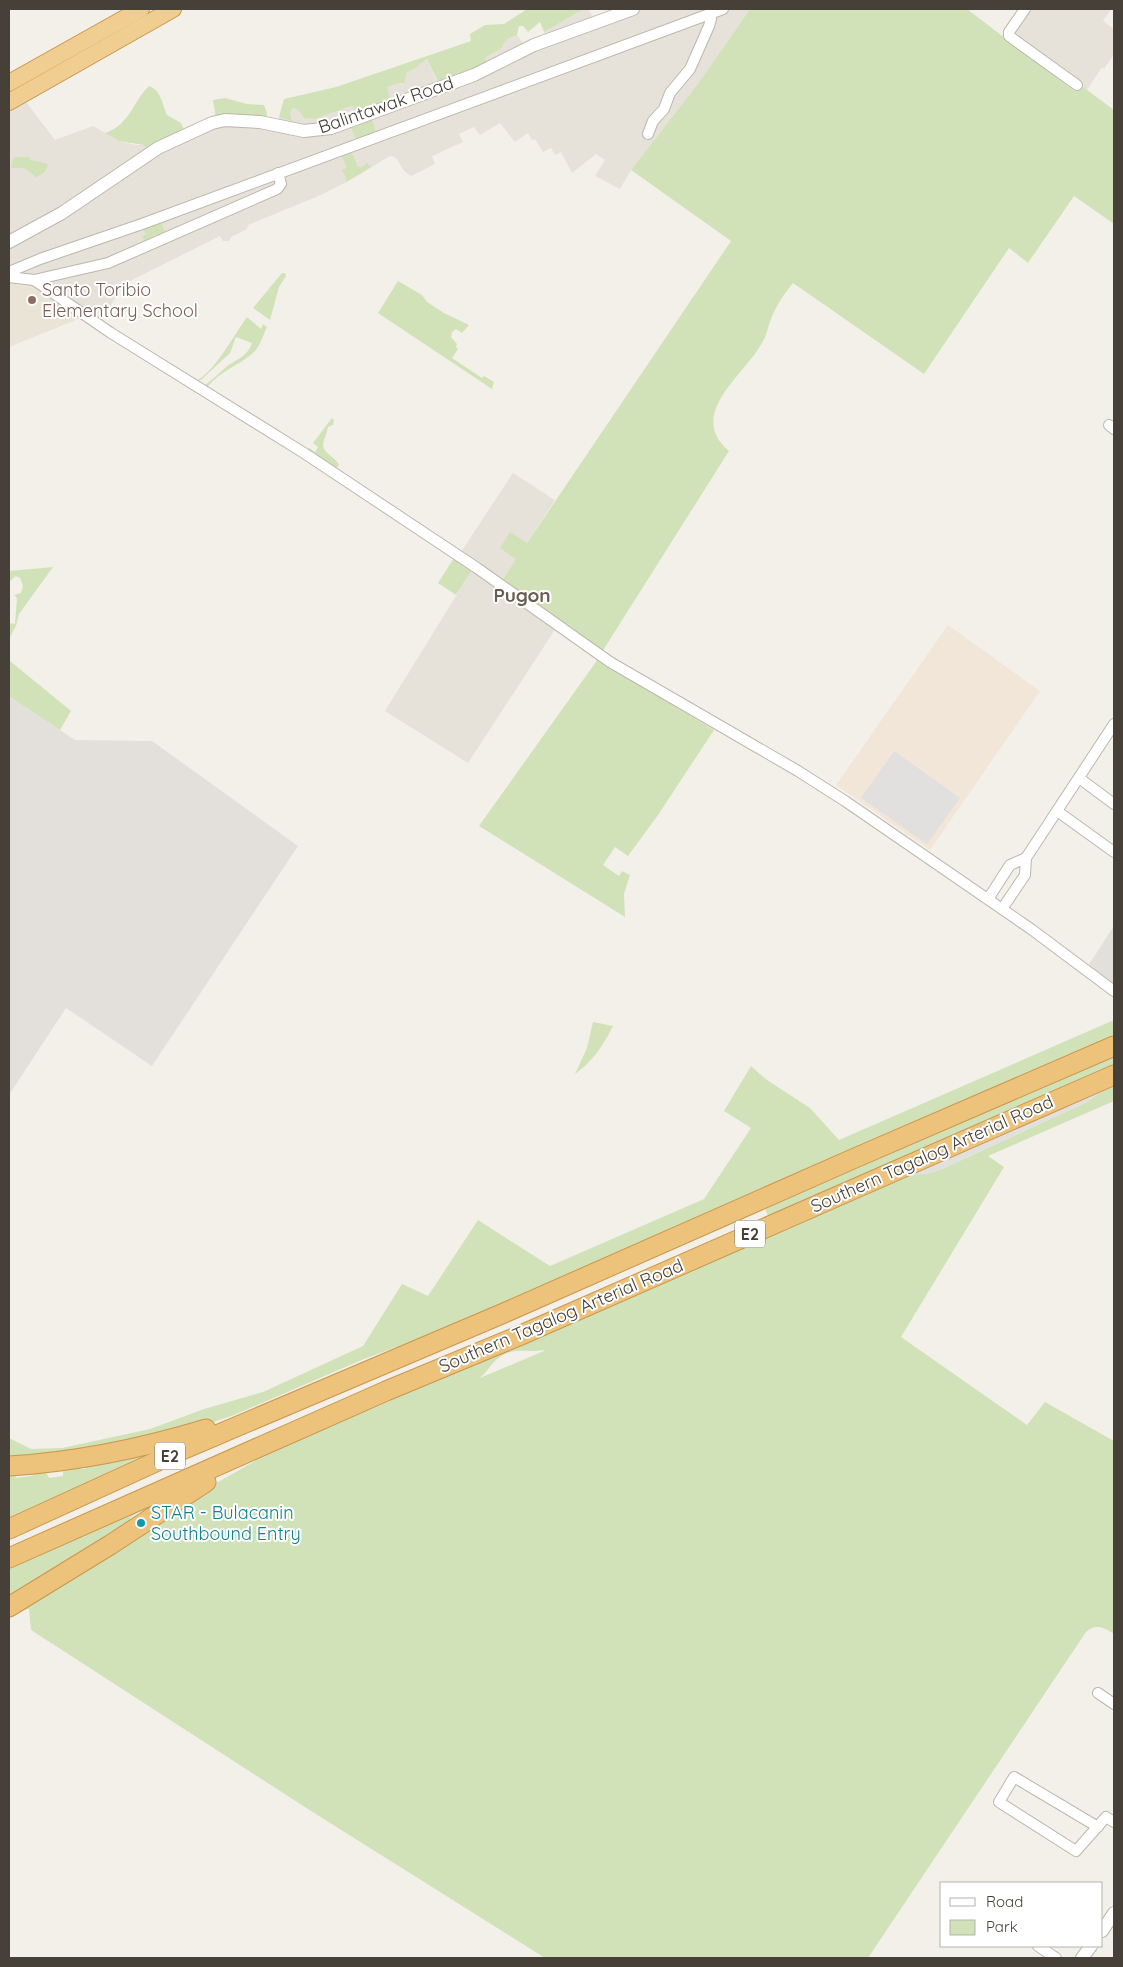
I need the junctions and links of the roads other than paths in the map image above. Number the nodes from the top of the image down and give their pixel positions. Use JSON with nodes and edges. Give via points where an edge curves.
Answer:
{"nodes":[{"id":1,"x":141,"y":9,"type":"edge"},
{"id":2,"x":173,"y":9,"type":"edge"},
{"id":3,"x":633,"y":9,"type":"edge"},
{"id":4,"x":723,"y":9,"type":"edge"},
{"id":5,"x":1024,"y":9,"type":"edge"},
{"id":6,"x":710,"y":14,"type":"junction"},
{"id":7,"x":9,"y":83,"type":"edge"},
{"id":8,"x":1077,"y":85,"type":"dead end"},
{"id":9,"x":9,"y":102,"type":"edge"},
{"id":10,"x":648,"y":134,"type":"dead end"},
{"id":11,"x":278,"y":173,"type":"junction"},
{"id":12,"x":9,"y":242,"type":"edge"},
{"id":13,"x":9,"y":272,"type":"edge"},
{"id":14,"x":9,"y":277,"type":"edge"},
{"id":15,"x":34,"y":280,"type":"junction"},
{"id":16,"x":1114,"y":724,"type":"edge"},
{"id":17,"x":1079,"y":778,"type":"junction"},
{"id":18,"x":1114,"y":804,"type":"edge"},
{"id":19,"x":1057,"y":811,"type":"junction"},
{"id":20,"x":1114,"y":852,"type":"edge"},
{"id":21,"x":1026,"y":858,"type":"junction"},
{"id":22,"x":988,"y":899,"type":"junction"},
{"id":23,"x":1002,"y":909,"type":"junction"},
{"id":24,"x":1114,"y":991,"type":"edge"},
{"id":25,"x":1114,"y":1046,"type":"edge"},
{"id":26,"x":1114,"y":1075,"type":"edge"},
{"id":27,"x":334,"y":1386,"type":"junction"},
{"id":28,"x":310,"y":1425,"type":"junction"},
{"id":29,"x":9,"y":1466,"type":"edge"},
{"id":30,"x":9,"y":1529,"type":"edge"},
{"id":31,"x":9,"y":1558,"type":"edge"},
{"id":32,"x":9,"y":1607,"type":"edge"},
{"id":33,"x":1098,"y":1693,"type":"dead end"},
{"id":34,"x":1114,"y":1704,"type":"edge"},
{"id":35,"x":1114,"y":1822,"type":"edge"},
{"id":36,"x":1098,"y":1827,"type":"junction"},
{"id":37,"x":1114,"y":1913,"type":"edge"},
{"id":38,"x":1103,"y":1929,"type":"edge"},
{"id":39,"x":1040,"y":1947,"type":"edge"},
{"id":40,"x":1090,"y":1947,"type":"edge"},
{"id":41,"x":1056,"y":1958,"type":"edge"},
{"id":42,"x":1082,"y":1958,"type":"edge"}],
"edges":[{"from":1,"to":7,"type":"highway"},
{"from":2,"to":9,"type":"highway"},
{"from":3,"to":12,"type":"street","name":"Balintawak Road","via":[[534,45],[474,75],[334,127],[304,131],[260,122],[225,120],[212,123],[152,152],[68,209]]},
{"from":4,"to":6,"type":"street"},
{"from":5,"to":8,"type":"street","via":[[1009,36]]},
{"from":6,"to":10,"type":"street","via":[[709,26],[690,69],[670,93]]},
{"from":6,"to":11,"type":"street"},
{"from":11,"to":13,"type":"street"},
{"from":11,"to":15,"type":"street","via":[[281,184],[277,189],[121,258]]},
{"from":14,"to":15,"type":"street"},
{"from":15,"to":22,"type":"street","via":[[476,568],[610,662],[814,781]]},
{"from":16,"to":17,"type":"street"},
{"from":17,"to":18,"type":"street"},
{"from":17,"to":19,"type":"street"},
{"from":19,"to":20,"type":"street"},
{"from":19,"to":21,"type":"street"},
{"from":21,"to":22,"type":"street","via":[[1010,865]]},
{"from":21,"to":23,"type":"street","via":[[1025,875]]},
{"from":22,"to":23,"type":"street"},
{"from":23,"to":24,"type":"street"},
{"from":25,"to":27,"type":"highway","name":"Southern Tagalog Arterial Road","number":"E2"},
{"from":26,"to":28,"type":"highway","name":"Southern Tagalog Arterial Road","number":"E2"},
{"from":27,"to":29,"type":"highway","via":[[162,1441]]},
{"from":27,"to":30,"type":"highway","name":"Southern Tagalog Arterial Road","number":"E2","via":[[184,1449]]},
{"from":28,"to":31,"type":"highway","name":"Southern Tagalog Arterial Road","number":"E2"},
{"from":28,"to":32,"type":"highway","via":[[195,1488],[122,1538]]},
{"from":33,"to":34,"type":"street"},
{"from":35,"to":36,"type":"street","via":[[1106,1817]]},
{"from":36,"to":36,"type":"street","via":[[1076,1851],[999,1802],[1014,1776]]},
{"from":37,"to":38,"type":"street"},
{"from":39,"to":41,"type":"street"},
{"from":40,"to":42,"type":"street"}]}
